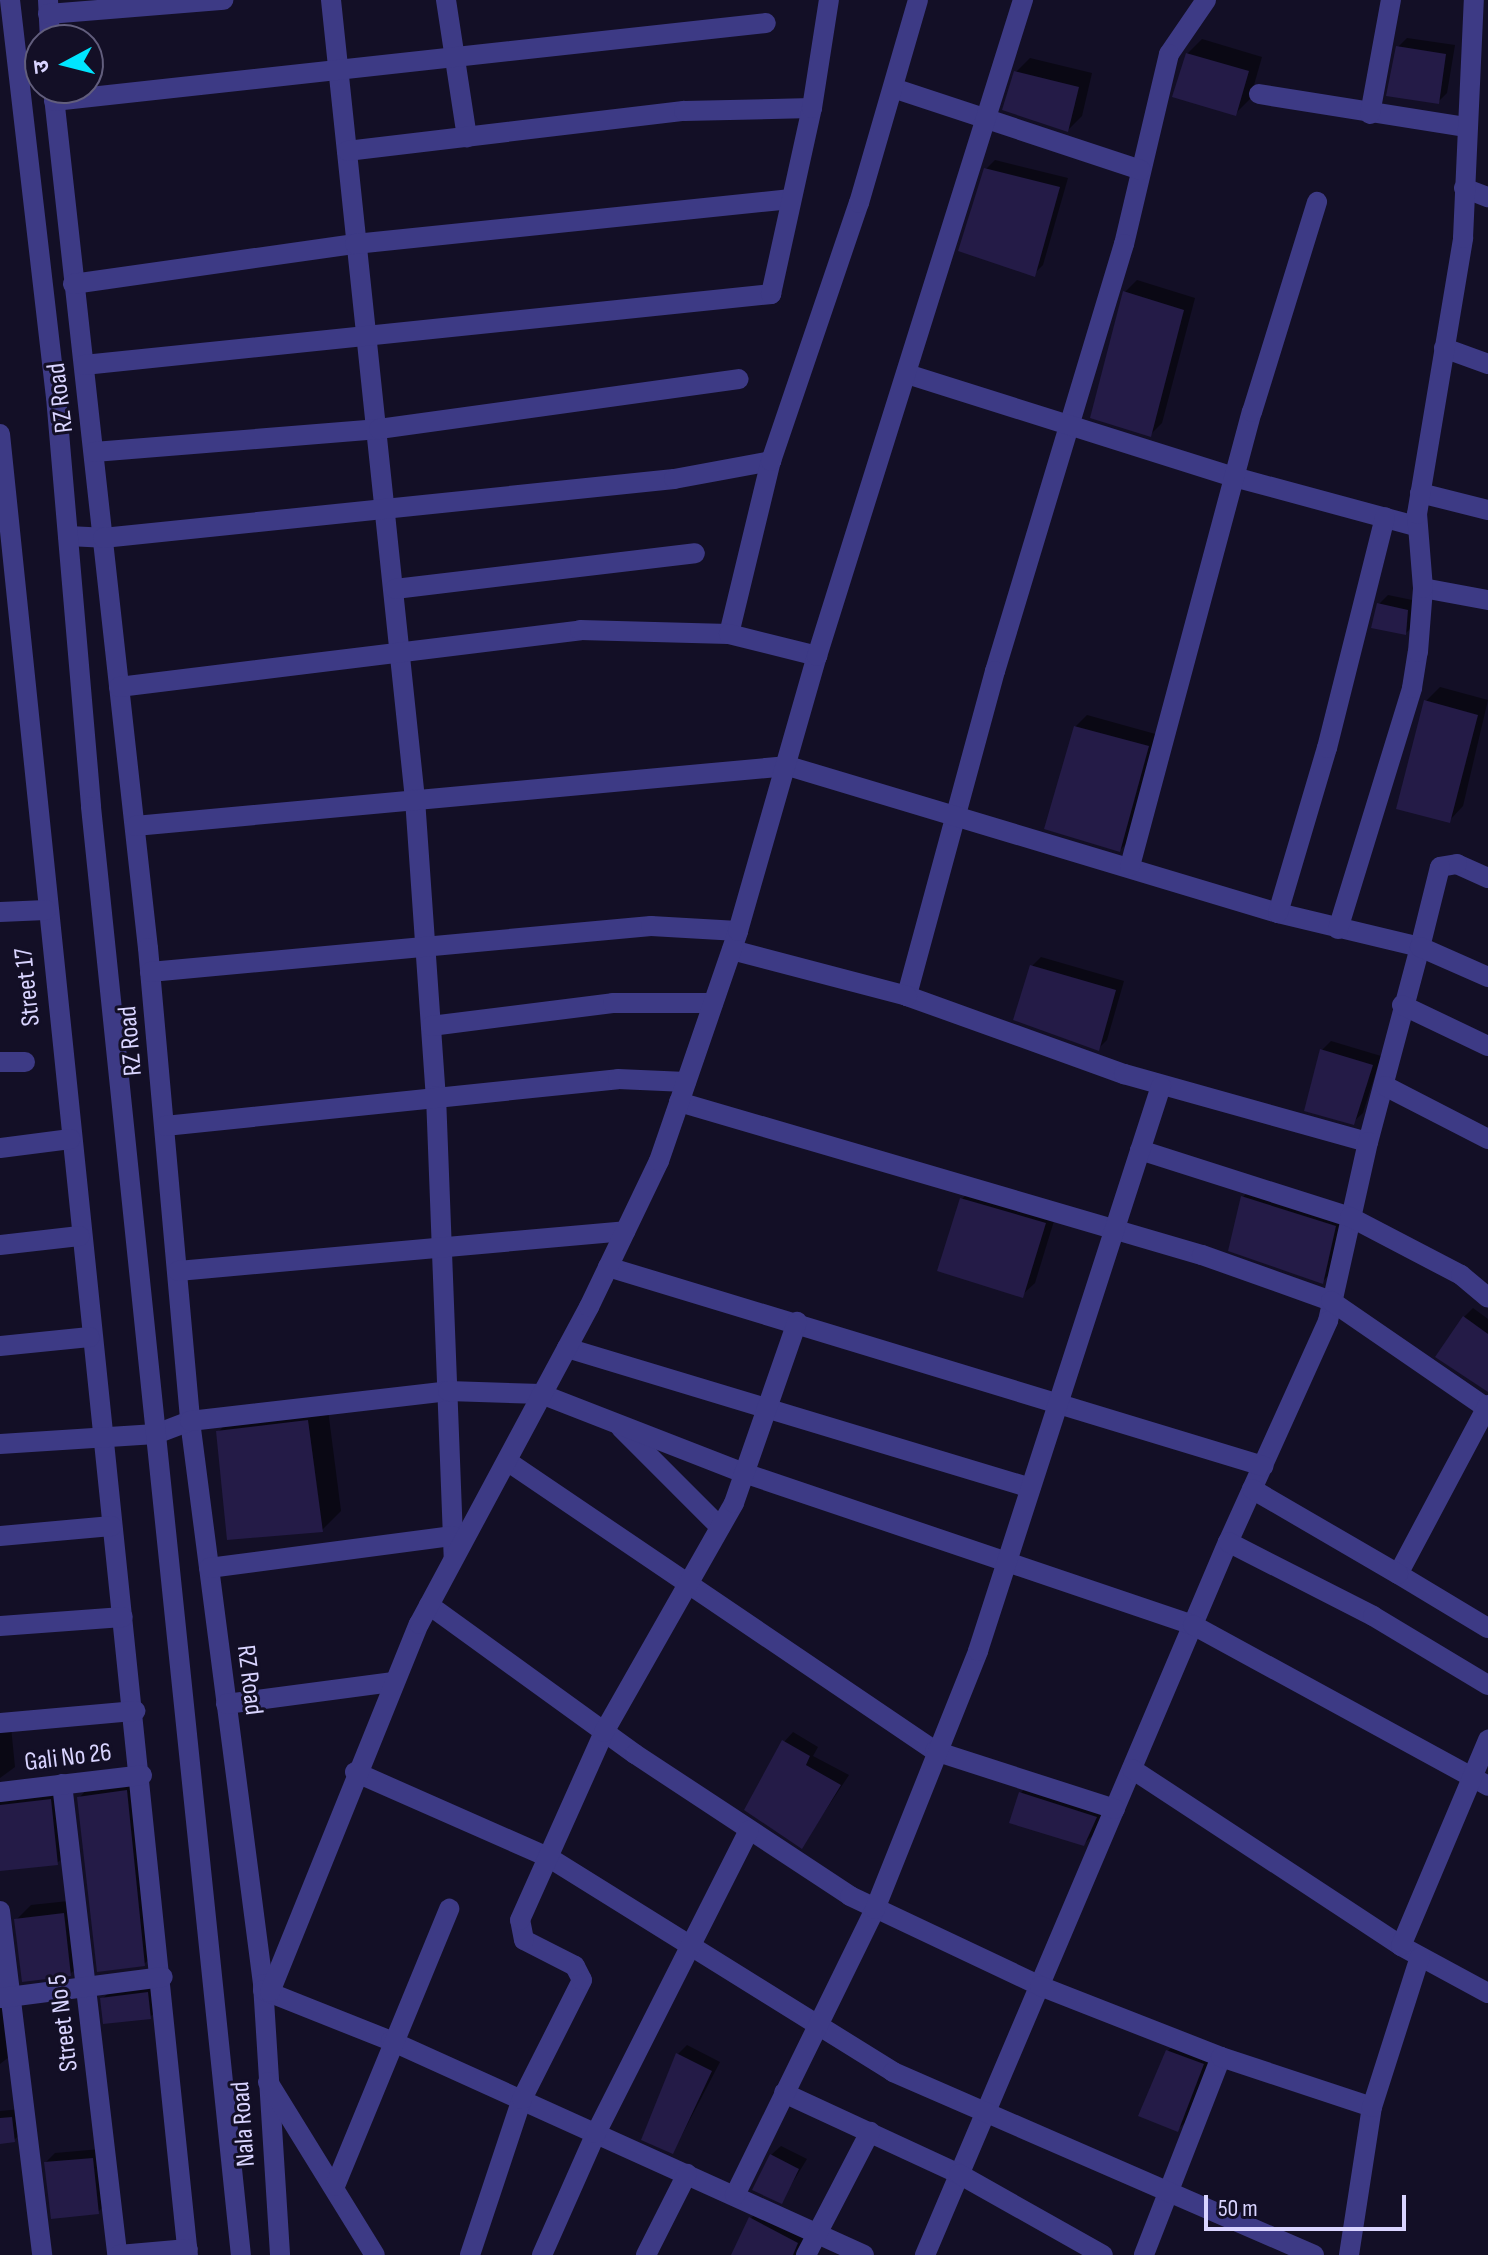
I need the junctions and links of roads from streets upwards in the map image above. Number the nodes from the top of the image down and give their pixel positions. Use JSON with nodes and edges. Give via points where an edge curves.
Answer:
{"nodes":[{"id":1,"x":10,"y":0,"type":"edge"},
{"id":2,"x":223,"y":0,"type":"edge"},
{"id":3,"x":331,"y":0,"type":"edge"},
{"id":4,"x":446,"y":0,"type":"edge"},
{"id":5,"x":829,"y":0,"type":"edge"},
{"id":6,"x":918,"y":0,"type":"edge"},
{"id":7,"x":1206,"y":0,"type":"edge"},
{"id":8,"x":1391,"y":0,"type":"edge"},
{"id":9,"x":1476,"y":0,"type":"edge"},
{"id":10,"x":1021,"y":1,"type":"edge"},
{"id":11,"x":1488,"y":6,"type":"edge"},
{"id":12,"x":48,"y":7,"type":"edge"},
{"id":13,"x":766,"y":23,"type":"dead end"},
{"id":14,"x":452,"y":55,"type":"junction"},
{"id":15,"x":340,"y":66,"type":"junction"},
{"id":16,"x":893,"y":88,"type":"junction"},
{"id":17,"x":104,"y":89,"type":"edge"},
{"id":18,"x":1259,"y":94,"type":"dead end"},
{"id":19,"x":54,"y":104,"type":"edge"},
{"id":20,"x":812,"y":108,"type":"junction"},
{"id":21,"x":1370,"y":114,"type":"junction"},
{"id":22,"x":986,"y":119,"type":"junction"},
{"id":23,"x":1466,"y":127,"type":"junction"},
{"id":24,"x":467,"y":137,"type":"junction"},
{"id":25,"x":347,"y":151,"type":"junction"},
{"id":26,"x":1141,"y":170,"type":"junction"},
{"id":27,"x":1464,"y":188,"type":"junction"},
{"id":28,"x":1488,"y":197,"type":"edge"},
{"id":29,"x":789,"y":199,"type":"junction"},
{"id":30,"x":1317,"y":202,"type":"dead end"},
{"id":31,"x":355,"y":244,"type":"junction"},
{"id":32,"x":73,"y":284,"type":"junction"},
{"id":33,"x":364,"y":336,"type":"junction"},
{"id":34,"x":1444,"y":348,"type":"junction"},
{"id":35,"x":1488,"y":364,"type":"edge"},
{"id":36,"x":84,"y":365,"type":"junction"},
{"id":37,"x":907,"y":374,"type":"junction"},
{"id":38,"x":739,"y":379,"type":"dead end"},
{"id":39,"x":1069,"y":425,"type":"junction"},
{"id":40,"x":379,"y":429,"type":"junction"},
{"id":41,"x":0,"y":434,"type":"edge"},
{"id":42,"x":94,"y":452,"type":"junction"},
{"id":43,"x":771,"y":461,"type":"junction"},
{"id":44,"x":1234,"y":477,"type":"junction"},
{"id":45,"x":1420,"y":493,"type":"junction"},
{"id":46,"x":385,"y":509,"type":"junction"},
{"id":47,"x":1488,"y":510,"type":"edge"},
{"id":48,"x":1385,"y":517,"type":"junction"},
{"id":49,"x":1416,"y":526,"type":"junction"},
{"id":50,"x":68,"y":536,"type":"junction"},
{"id":51,"x":103,"y":538,"type":"junction"},
{"id":52,"x":695,"y":553,"type":"dead end"},
{"id":53,"x":1423,"y":588,"type":"junction"},
{"id":54,"x":395,"y":589,"type":"junction"},
{"id":55,"x":1488,"y":600,"type":"edge"},
{"id":56,"x":729,"y":634,"type":"junction"},
{"id":57,"x":402,"y":650,"type":"junction"},
{"id":58,"x":817,"y":656,"type":"junction"},
{"id":59,"x":119,"y":687,"type":"junction"},
{"id":60,"x":788,"y":766,"type":"junction"},
{"id":61,"x":415,"y":799,"type":"junction"},
{"id":62,"x":956,"y":818,"type":"junction"},
{"id":63,"x":135,"y":826,"type":"junction"},
{"id":64,"x":1130,"y":866,"type":"junction"},
{"id":65,"x":1488,"y":878,"type":"edge"},
{"id":66,"x":46,"y":910,"type":"junction"},
{"id":67,"x":0,"y":912,"type":"edge"},
{"id":68,"x":1278,"y":913,"type":"junction"},
{"id":69,"x":1338,"y":929,"type":"junction"},
{"id":70,"x":735,"y":940,"type":"junction"},
{"id":71,"x":1420,"y":947,"type":"junction"},
{"id":72,"x":426,"y":951,"type":"junction"},
{"id":73,"x":150,"y":972,"type":"junction"},
{"id":74,"x":1488,"y":977,"type":"edge"},
{"id":75,"x":907,"y":996,"type":"junction"},
{"id":76,"x":713,"y":1003,"type":"junction"},
{"id":77,"x":1402,"y":1005,"type":"junction"},
{"id":78,"x":431,"y":1026,"type":"junction"},
{"id":79,"x":1488,"y":1046,"type":"edge"},
{"id":80,"x":0,"y":1062,"type":"edge"},
{"id":81,"x":25,"y":1062,"type":"dead end"},
{"id":82,"x":1161,"y":1086,"type":"junction"},
{"id":83,"x":1385,"y":1086,"type":"junction"},
{"id":84,"x":683,"y":1092,"type":"junction"},
{"id":85,"x":436,"y":1096,"type":"junction"},
{"id":86,"x":165,"y":1126,"type":"junction"},
{"id":87,"x":70,"y":1139,"type":"junction"},
{"id":88,"x":1488,"y":1139,"type":"edge"},
{"id":89,"x":1368,"y":1142,"type":"junction"},
{"id":90,"x":0,"y":1148,"type":"edge"},
{"id":91,"x":1140,"y":1150,"type":"junction"},
{"id":92,"x":1350,"y":1217,"type":"junction"},
{"id":93,"x":625,"y":1231,"type":"junction"},
{"id":94,"x":1114,"y":1231,"type":"junction"},
{"id":95,"x":79,"y":1236,"type":"junction"},
{"id":96,"x":0,"y":1245,"type":"edge"},
{"id":97,"x":442,"y":1247,"type":"junction"},
{"id":98,"x":608,"y":1267,"type":"junction"},
{"id":99,"x":178,"y":1271,"type":"junction"},
{"id":100,"x":1488,"y":1298,"type":"edge"},
{"id":101,"x":1331,"y":1301,"type":"junction"},
{"id":102,"x":797,"y":1322,"type":"junction"},
{"id":103,"x":90,"y":1337,"type":"junction"},
{"id":104,"x":0,"y":1346,"type":"edge"},
{"id":105,"x":567,"y":1348,"type":"junction"},
{"id":106,"x":448,"y":1391,"type":"junction"},
{"id":107,"x":541,"y":1394,"type":"junction"},
{"id":108,"x":1060,"y":1400,"type":"junction"},
{"id":109,"x":1487,"y":1407,"type":"edge"},
{"id":110,"x":767,"y":1410,"type":"junction"},
{"id":111,"x":190,"y":1421,"type":"junction"},
{"id":112,"x":616,"y":1423,"type":"junction"},
{"id":113,"x":156,"y":1434,"type":"junction"},
{"id":114,"x":101,"y":1438,"type":"junction"},
{"id":115,"x":0,"y":1444,"type":"edge"},
{"id":116,"x":507,"y":1461,"type":"junction"},
{"id":117,"x":1263,"y":1466,"type":"junction"},
{"id":118,"x":744,"y":1473,"type":"junction"},
{"id":119,"x":1030,"y":1488,"type":"junction"},
{"id":120,"x":1252,"y":1489,"type":"junction"},
{"id":121,"x":112,"y":1526,"type":"junction"},
{"id":122,"x":720,"y":1527,"type":"junction"},
{"id":123,"x":0,"y":1536,"type":"edge"},
{"id":124,"x":453,"y":1536,"type":"junction"},
{"id":125,"x":1228,"y":1542,"type":"junction"},
{"id":126,"x":454,"y":1558,"type":"junction"},
{"id":127,"x":1006,"y":1559,"type":"junction"},
{"id":128,"x":209,"y":1568,"type":"junction"},
{"id":129,"x":1398,"y":1574,"type":"junction"},
{"id":130,"x":688,"y":1583,"type":"junction"},
{"id":131,"x":429,"y":1605,"type":"junction"},
{"id":132,"x":123,"y":1617,"type":"junction"},
{"id":133,"x":1193,"y":1625,"type":"junction"},
{"id":134,"x":0,"y":1626,"type":"edge"},
{"id":135,"x":1488,"y":1628,"type":"edge"},
{"id":136,"x":394,"y":1682,"type":"junction"},
{"id":137,"x":1488,"y":1685,"type":"edge"},
{"id":138,"x":226,"y":1704,"type":"junction"},
{"id":139,"x":135,"y":1711,"type":"junction"},
{"id":140,"x":0,"y":1723,"type":"edge"},
{"id":141,"x":604,"y":1732,"type":"junction"},
{"id":142,"x":1488,"y":1740,"type":"edge"},
{"id":143,"x":935,"y":1751,"type":"junction"},
{"id":144,"x":1132,"y":1769,"type":"junction"},
{"id":145,"x":355,"y":1772,"type":"junction"},
{"id":146,"x":142,"y":1775,"type":"junction"},
{"id":147,"x":1481,"y":1781,"type":"edge"},
{"id":148,"x":62,"y":1784,"type":"junction"},
{"id":149,"x":0,"y":1792,"type":"edge"},
{"id":150,"x":1115,"y":1809,"type":"junction"},
{"id":151,"x":749,"y":1830,"type":"junction"},
{"id":152,"x":548,"y":1857,"type":"junction"},
{"id":153,"x":449,"y":1909,"type":"dead end"},
{"id":154,"x":875,"y":1909,"type":"junction"},
{"id":155,"x":0,"y":1911,"type":"edge"},
{"id":156,"x":1401,"y":1946,"type":"junction"},
{"id":157,"x":691,"y":1950,"type":"junction"},
{"id":158,"x":1420,"y":1957,"type":"junction"},
{"id":159,"x":163,"y":1977,"type":"junction"},
{"id":160,"x":1040,"y":1986,"type":"junction"},
{"id":161,"x":87,"y":1987,"type":"junction"},
{"id":162,"x":267,"y":1991,"type":"junction"},
{"id":163,"x":1488,"y":1993,"type":"edge"},
{"id":164,"x":7,"y":1997,"type":"edge"},
{"id":165,"x":816,"y":2028,"type":"junction"},
{"id":166,"x":391,"y":2041,"type":"junction"},
{"id":167,"x":1221,"y":2057,"type":"junction"},
{"id":168,"x":266,"y":2079,"type":"junction"},
{"id":169,"x":784,"y":2093,"type":"junction"},
{"id":170,"x":522,"y":2099,"type":"junction"},
{"id":171,"x":1372,"y":2107,"type":"junction"},
{"id":172,"x":985,"y":2113,"type":"junction"},
{"id":173,"x":870,"y":2132,"type":"junction"},
{"id":174,"x":596,"y":2133,"type":"junction"},
{"id":175,"x":687,"y":2174,"type":"junction"},
{"id":176,"x":959,"y":2174,"type":"junction"},
{"id":177,"x":335,"y":2186,"type":"junction"},
{"id":178,"x":735,"y":2195,"type":"junction"},
{"id":179,"x":1168,"y":2195,"type":"junction"},
{"id":180,"x":817,"y":2233,"type":"junction"},
{"id":181,"x":188,"y":2252,"type":"edge"},
{"id":182,"x":42,"y":2255,"type":"edge"},
{"id":183,"x":118,"y":2255,"type":"edge"},
{"id":184,"x":241,"y":2255,"type":"edge"},
{"id":185,"x":280,"y":2255,"type":"edge"},
{"id":186,"x":375,"y":2255,"type":"edge"},
{"id":187,"x":470,"y":2255,"type":"edge"},
{"id":188,"x":542,"y":2255,"type":"edge"},
{"id":189,"x":646,"y":2255,"type":"edge"},
{"id":190,"x":806,"y":2255,"type":"edge"},
{"id":191,"x":864,"y":2255,"type":"edge"},
{"id":192,"x":925,"y":2255,"type":"edge"},
{"id":193,"x":1103,"y":2255,"type":"edge"},
{"id":194,"x":1144,"y":2255,"type":"edge"},
{"id":195,"x":1314,"y":2255,"type":"edge"},
{"id":196,"x":1349,"y":2255,"type":"edge"}],
"edges":[{"from":1,"to":50,"type":"street"},
{"from":2,"to":12,"type":"street"},
{"from":3,"to":15,"type":"street"},
{"from":4,"to":14,"type":"street"},
{"from":5,"to":20,"type":"street"},
{"from":6,"to":16,"type":"street"},
{"from":7,"to":26,"type":"street","via":[[1169,54]]},
{"from":8,"to":21,"type":"street"},
{"from":9,"to":11,"type":"street"},
{"from":9,"to":23,"type":"street"},
{"from":10,"to":22,"type":"street"},
{"from":13,"to":14,"type":"street"},
{"from":14,"to":15,"type":"street"},
{"from":14,"to":24,"type":"street"},
{"from":15,"to":17,"type":"street"},
{"from":15,"to":25,"type":"street"},
{"from":16,"to":22,"type":"street"},
{"from":16,"to":43,"type":"street"},
{"from":18,"to":21,"type":"street"},
{"from":19,"to":32,"type":"street","name":"RZ Road"},
{"from":20,"to":24,"type":"street","via":[[684,111]]},
{"from":20,"to":29,"type":"street"},
{"from":21,"to":23,"type":"street"},
{"from":22,"to":26,"type":"street"},
{"from":22,"to":37,"type":"street"},
{"from":23,"to":27,"type":"street"},
{"from":24,"to":25,"type":"street"},
{"from":25,"to":31,"type":"street"},
{"from":26,"to":39,"type":"street"},
{"from":27,"to":28,"type":"street"},
{"from":27,"to":34,"type":"street","via":[[1463,238]]},
{"from":29,"to":31,"type":"street"},
{"from":29,"to":33,"type":"street","via":[[771,294]]},
{"from":30,"to":44,"type":"street"},
{"from":31,"to":32,"type":"street"},
{"from":31,"to":33,"type":"street"},
{"from":32,"to":36,"type":"street","name":"RZ Road"},
{"from":33,"to":36,"type":"street"},
{"from":33,"to":40,"type":"street"},
{"from":34,"to":35,"type":"street"},
{"from":34,"to":45,"type":"street"},
{"from":36,"to":42,"type":"street","name":"RZ Road"},
{"from":37,"to":39,"type":"street"},
{"from":37,"to":58,"type":"street"},
{"from":38,"to":40,"type":"street"},
{"from":39,"to":44,"type":"street"},
{"from":39,"to":62,"type":"street"},
{"from":40,"to":42,"type":"street"},
{"from":40,"to":46,"type":"street"},
{"from":41,"to":66,"type":"street","name":"Street 17"},
{"from":42,"to":51,"type":"street","name":"RZ Road"},
{"from":43,"to":46,"type":"street","via":[[674,479]]},
{"from":43,"to":56,"type":"street"},
{"from":44,"to":48,"type":"street"},
{"from":44,"to":64,"type":"street"},
{"from":45,"to":47,"type":"street"},
{"from":45,"to":49,"type":"street"},
{"from":46,"to":51,"type":"street"},
{"from":46,"to":54,"type":"street"},
{"from":48,"to":49,"type":"street"},
{"from":48,"to":68,"type":"street","via":[[1327,748]]},
{"from":49,"to":53,"type":"street"},
{"from":50,"to":51,"type":"street"},
{"from":50,"to":113,"type":"street"},
{"from":51,"to":59,"type":"street","name":"RZ Road"},
{"from":52,"to":54,"type":"street","via":[[501,572]]},
{"from":53,"to":55,"type":"street"},
{"from":53,"to":69,"type":"street","via":[[1412,688]]},
{"from":54,"to":57,"type":"street"},
{"from":56,"to":57,"type":"street","via":[[580,630]]},
{"from":56,"to":58,"type":"street"},
{"from":57,"to":59,"type":"street"},
{"from":57,"to":61,"type":"street"},
{"from":58,"to":60,"type":"street"},
{"from":59,"to":63,"type":"street","name":"RZ Road"},
{"from":60,"to":61,"type":"street"},
{"from":60,"to":62,"type":"street"},
{"from":60,"to":70,"type":"street"},
{"from":61,"to":63,"type":"street"},
{"from":61,"to":72,"type":"street"},
{"from":62,"to":64,"type":"street"},
{"from":62,"to":75,"type":"street"},
{"from":63,"to":73,"type":"street","name":"RZ Road"},
{"from":64,"to":68,"type":"street"},
{"from":65,"to":71,"type":"street","via":[[1457,864],[1440,867]]},
{"from":66,"to":67,"type":"street"},
{"from":66,"to":87,"type":"street","name":"Street 17"},
{"from":68,"to":69,"type":"street"},
{"from":69,"to":71,"type":"street"},
{"from":70,"to":72,"type":"street","via":[[651,926]]},
{"from":70,"to":75,"type":"street"},
{"from":70,"to":76,"type":"street"},
{"from":71,"to":74,"type":"street"},
{"from":71,"to":77,"type":"street"},
{"from":72,"to":73,"type":"street"},
{"from":72,"to":78,"type":"street"},
{"from":73,"to":86,"type":"street","name":"RZ Road"},
{"from":75,"to":82,"type":"street"},
{"from":76,"to":78,"type":"street","via":[[613,1003]]},
{"from":76,"to":84,"type":"street"},
{"from":77,"to":79,"type":"street"},
{"from":77,"to":83,"type":"street"},
{"from":78,"to":85,"type":"street"},
{"from":80,"to":81,"type":"street"},
{"from":82,"to":89,"type":"street"},
{"from":82,"to":91,"type":"street"},
{"from":83,"to":88,"type":"street"},
{"from":83,"to":89,"type":"street"},
{"from":84,"to":85,"type":"street","via":[[618,1079]]},
{"from":84,"to":93,"type":"street"},
{"from":84,"to":94,"type":"street"},
{"from":85,"to":86,"type":"street"},
{"from":85,"to":97,"type":"street"},
{"from":86,"to":99,"type":"street","name":"RZ Road"},
{"from":87,"to":90,"type":"street"},
{"from":87,"to":95,"type":"street","name":"Street 17"},
{"from":89,"to":92,"type":"street"},
{"from":91,"to":92,"type":"street"},
{"from":91,"to":94,"type":"street"},
{"from":92,"to":100,"type":"street","via":[[1461,1275]]},
{"from":92,"to":101,"type":"street"},
{"from":93,"to":97,"type":"street"},
{"from":93,"to":98,"type":"street"},
{"from":94,"to":101,"type":"street","via":[[1202,1255]]},
{"from":94,"to":108,"type":"street"},
{"from":95,"to":96,"type":"street"},
{"from":95,"to":103,"type":"street","name":"Street 17"},
{"from":97,"to":99,"type":"street"},
{"from":97,"to":106,"type":"street"},
{"from":98,"to":102,"type":"street"},
{"from":98,"to":105,"type":"street"},
{"from":99,"to":111,"type":"street","name":"RZ Road"},
{"from":101,"to":109,"type":"street"},
{"from":101,"to":117,"type":"street","via":[[1322,1335]]},
{"from":102,"to":108,"type":"street"},
{"from":102,"to":110,"type":"street"},
{"from":103,"to":104,"type":"street"},
{"from":103,"to":114,"type":"street","name":"Street 17"},
{"from":105,"to":107,"type":"street"},
{"from":105,"to":110,"type":"street"},
{"from":106,"to":107,"type":"street"},
{"from":106,"to":111,"type":"street"},
{"from":106,"to":124,"type":"street"},
{"from":107,"to":112,"type":"street"},
{"from":107,"to":116,"type":"street"},
{"from":108,"to":117,"type":"street"},
{"from":108,"to":119,"type":"street"},
{"from":109,"to":129,"type":"street"},
{"from":110,"to":118,"type":"street"},
{"from":110,"to":119,"type":"street"},
{"from":111,"to":113,"type":"street"},
{"from":111,"to":128,"type":"street","name":"RZ Road"},
{"from":112,"to":118,"type":"street"},
{"from":112,"to":122,"type":"street"},
{"from":113,"to":114,"type":"street"},
{"from":113,"to":184,"type":"street"},
{"from":114,"to":115,"type":"street"},
{"from":114,"to":121,"type":"street","name":"Street 17"},
{"from":116,"to":126,"type":"street"},
{"from":116,"to":130,"type":"street"},
{"from":117,"to":120,"type":"street"},
{"from":118,"to":122,"type":"street"},
{"from":118,"to":127,"type":"street"},
{"from":119,"to":127,"type":"street"},
{"from":120,"to":125,"type":"street"},
{"from":120,"to":129,"type":"street"},
{"from":121,"to":123,"type":"street"},
{"from":121,"to":132,"type":"street","name":"Street 17"},
{"from":122,"to":130,"type":"street"},
{"from":124,"to":126,"type":"street"},
{"from":124,"to":128,"type":"street"},
{"from":125,"to":133,"type":"street"},
{"from":125,"to":137,"type":"street","via":[[1373,1616]]},
{"from":126,"to":131,"type":"street"},
{"from":127,"to":133,"type":"street"},
{"from":127,"to":143,"type":"street","via":[[978,1651]]},
{"from":128,"to":138,"type":"street","name":"RZ Road"},
{"from":129,"to":135,"type":"street"},
{"from":130,"to":141,"type":"street"},
{"from":130,"to":143,"type":"street"},
{"from":131,"to":136,"type":"street"},
{"from":131,"to":141,"type":"street"},
{"from":132,"to":134,"type":"street"},
{"from":132,"to":139,"type":"street","name":"Street 17"},
{"from":133,"to":144,"type":"street"},
{"from":133,"to":147,"type":"street"},
{"from":136,"to":138,"type":"street"},
{"from":136,"to":145,"type":"street"},
{"from":138,"to":162,"type":"street","name":"RZ Road"},
{"from":139,"to":140,"type":"street"},
{"from":139,"to":146,"type":"street","name":"Street 17"},
{"from":141,"to":151,"type":"street"},
{"from":141,"to":152,"type":"street"},
{"from":142,"to":147,"type":"street"},
{"from":143,"to":150,"type":"street"},
{"from":143,"to":154,"type":"street"},
{"from":144,"to":150,"type":"street"},
{"from":144,"to":156,"type":"street"},
{"from":145,"to":152,"type":"street"},
{"from":145,"to":162,"type":"street"},
{"from":146,"to":148,"type":"street","name":"Gali No 26"},
{"from":146,"to":159,"type":"street","name":"Street 17"},
{"from":147,"to":156,"type":"street"},
{"from":148,"to":149,"type":"street","name":"Gali No 26"},
{"from":148,"to":161,"type":"street","name":"Street No 5"},
{"from":150,"to":160,"type":"street"},
{"from":151,"to":154,"type":"street"},
{"from":151,"to":157,"type":"street"},
{"from":152,"to":157,"type":"street"},
{"from":152,"to":170,"type":"street","via":[[519,1932],[524,1940],[575,1966],[582,1980]]},
{"from":153,"to":166,"type":"street"},
{"from":154,"to":160,"type":"street"},
{"from":154,"to":165,"type":"street"},
{"from":155,"to":164,"type":"street"},
{"from":156,"to":158,"type":"street"},
{"from":157,"to":165,"type":"street"},
{"from":157,"to":174,"type":"street"},
{"from":158,"to":163,"type":"street"},
{"from":158,"to":171,"type":"street"},
{"from":159,"to":161,"type":"street"},
{"from":159,"to":181,"type":"street","name":"Street 17"},
{"from":160,"to":167,"type":"street"},
{"from":160,"to":172,"type":"street"},
{"from":161,"to":164,"type":"street"},
{"from":161,"to":183,"type":"street","name":"Street No 5"},
{"from":162,"to":166,"type":"street"},
{"from":162,"to":168,"type":"street","name":"Nala Road"},
{"from":164,"to":182,"type":"street"},
{"from":165,"to":169,"type":"street"},
{"from":165,"to":172,"type":"street","via":[[893,2072]]},
{"from":166,"to":170,"type":"street"},
{"from":166,"to":177,"type":"street"},
{"from":167,"to":171,"type":"street"},
{"from":167,"to":179,"type":"street"},
{"from":168,"to":177,"type":"street"},
{"from":168,"to":185,"type":"street","name":"Nala Road"},
{"from":169,"to":173,"type":"street"},
{"from":169,"to":178,"type":"street"},
{"from":170,"to":174,"type":"street"},
{"from":170,"to":187,"type":"street"},
{"from":171,"to":196,"type":"street"},
{"from":172,"to":176,"type":"street"},
{"from":172,"to":179,"type":"street"},
{"from":173,"to":176,"type":"street"},
{"from":173,"to":180,"type":"street"},
{"from":174,"to":175,"type":"street"},
{"from":174,"to":188,"type":"street"},
{"from":175,"to":178,"type":"street"},
{"from":175,"to":189,"type":"street"},
{"from":176,"to":192,"type":"street"},
{"from":176,"to":193,"type":"street"},
{"from":177,"to":186,"type":"street"},
{"from":178,"to":180,"type":"street"},
{"from":179,"to":194,"type":"street"},
{"from":179,"to":195,"type":"street"},
{"from":180,"to":190,"type":"street"},
{"from":180,"to":191,"type":"street"},
{"from":181,"to":183,"type":"street"}]}
